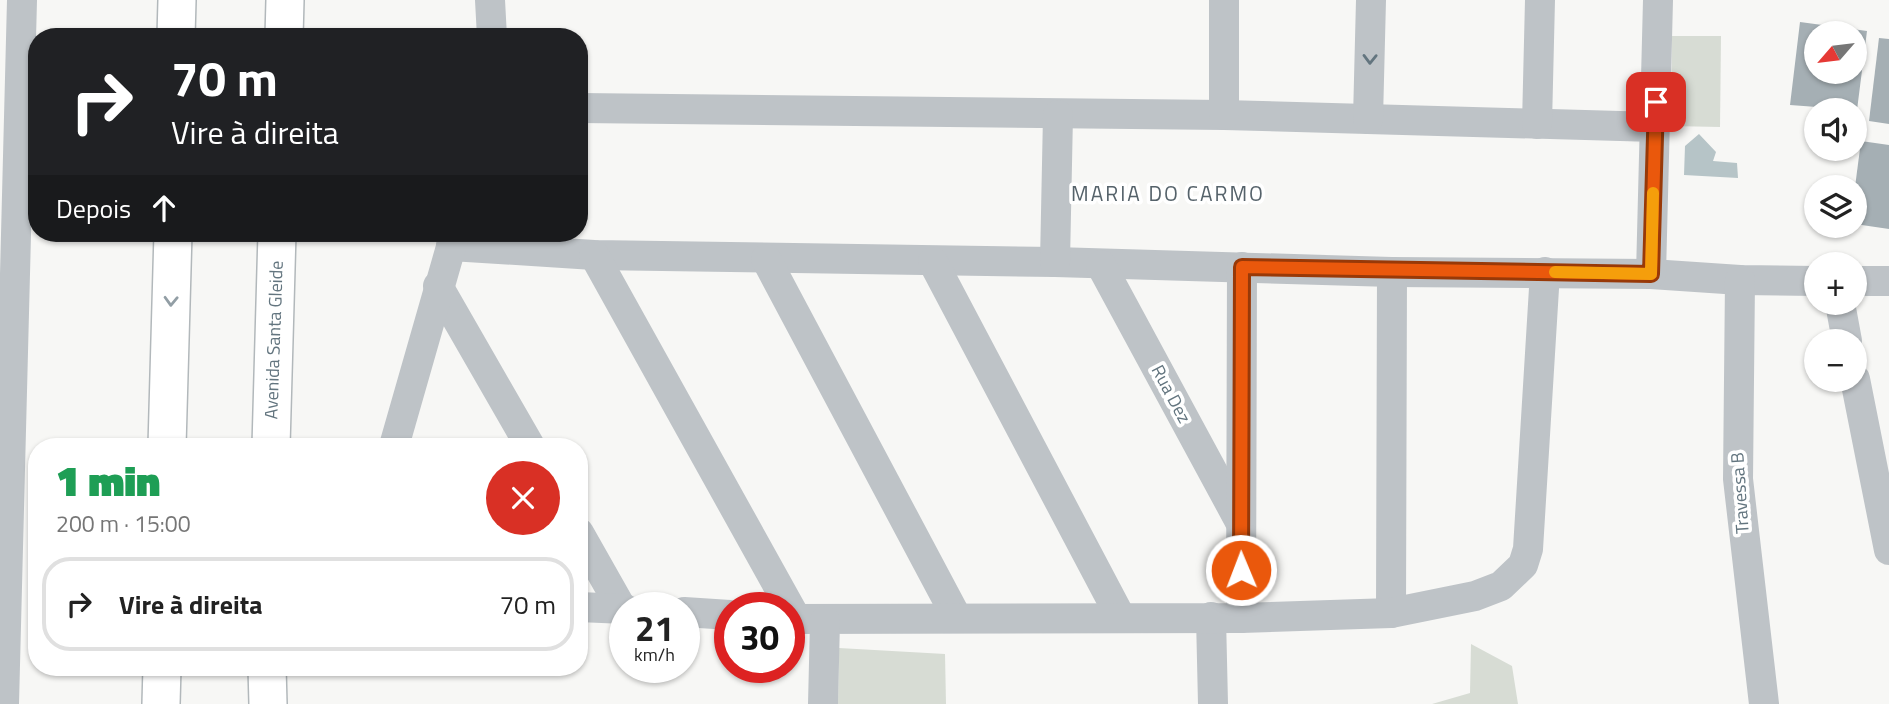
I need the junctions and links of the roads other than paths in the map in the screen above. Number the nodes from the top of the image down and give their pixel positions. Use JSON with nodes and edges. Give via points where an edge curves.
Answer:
{"nodes":[{"id":1,"x":22,"y":0,"type":"edge"},
{"id":2,"x":177,"y":0,"type":"edge"},
{"id":3,"x":285,"y":0,"type":"edge"},
{"id":4,"x":490,"y":0,"type":"edge"},
{"id":5,"x":1224,"y":0,"type":"edge"},
{"id":6,"x":1371,"y":0,"type":"edge"},
{"id":7,"x":1540,"y":0,"type":"edge"},
{"id":8,"x":1658,"y":0,"type":"edge"},
{"id":9,"x":176,"y":28,"type":"edge"},
{"id":10,"x":284,"y":28,"type":"edge"},
{"id":11,"x":492,"y":28,"type":"edge"},
{"id":12,"x":588,"y":108,"type":"edge"},
{"id":13,"x":1224,"y":114,"type":"junction"},
{"id":14,"x":1058,"y":115,"type":"junction"},
{"id":15,"x":1368,"y":119,"type":"junction"},
{"id":16,"x":1537,"y":124,"type":"junction"},
{"id":17,"x":1655,"y":127,"type":"junction"},
{"id":18,"x":173,"y":242,"type":"edge"},
{"id":19,"x":277,"y":242,"type":"edge"},
{"id":20,"x":452,"y":242,"type":"edge"},
{"id":21,"x":479,"y":242,"type":"edge"},
{"id":22,"x":594,"y":255,"type":"junction"},
{"id":23,"x":766,"y":259,"type":"junction"},
{"id":24,"x":933,"y":262,"type":"junction"},
{"id":25,"x":1055,"y":262,"type":"junction"},
{"id":26,"x":1101,"y":265,"type":"junction"},
{"id":27,"x":1242,"y":267,"type":"junction"},
{"id":28,"x":1392,"y":272,"type":"junction"},
{"id":29,"x":1545,"y":272,"type":"junction"},
{"id":30,"x":1651,"y":274,"type":"junction"},
{"id":31,"x":1740,"y":280,"type":"junction"},
{"id":32,"x":1804,"y":281,"type":"edge"},
{"id":33,"x":1867,"y":281,"type":"edge"},
{"id":34,"x":1889,"y":281,"type":"edge"},
{"id":35,"x":438,"y":286,"type":"junction"},
{"id":36,"x":1858,"y":392,"type":"edge"},
{"id":37,"x":167,"y":438,"type":"edge"},
{"id":38,"x":271,"y":438,"type":"edge"},
{"id":39,"x":396,"y":438,"type":"edge"},
{"id":40,"x":525,"y":438,"type":"edge"},
{"id":41,"x":1240,"y":522,"type":"junction"},
{"id":42,"x":588,"y":548,"type":"edge"},
{"id":43,"x":1889,"y":550,"type":"edge"},
{"id":44,"x":614,"y":592,"type":"edge"},
{"id":45,"x":788,"y":592,"type":"edge"},
{"id":46,"x":588,"y":607,"type":"edge"},
{"id":47,"x":609,"y":608,"type":"edge"},
{"id":48,"x":1391,"y":613,"type":"junction"},
{"id":49,"x":956,"y":616,"type":"junction"},
{"id":50,"x":1120,"y":616,"type":"junction"},
{"id":51,"x":1211,"y":617,"type":"junction"},
{"id":52,"x":1241,"y":618,"type":"junction"},
{"id":53,"x":805,"y":620,"type":"edge"},
{"id":54,"x":805,"y":624,"type":"edge"},
{"id":55,"x":162,"y":676,"type":"edge"},
{"id":56,"x":267,"y":676,"type":"edge"},
{"id":57,"x":5,"y":704,"type":"edge"},
{"id":58,"x":160,"y":704,"type":"edge"},
{"id":59,"x":268,"y":704,"type":"edge"},
{"id":60,"x":823,"y":704,"type":"edge"},
{"id":61,"x":1213,"y":704,"type":"edge"},
{"id":62,"x":1764,"y":704,"type":"edge"}],
"edges":[{"from":1,"to":57,"type":"street"},
{"from":2,"to":9,"type":"main road"},
{"from":3,"to":10,"type":"main road"},
{"from":4,"to":11,"type":"street"},
{"from":5,"to":13,"type":"street"},
{"from":6,"to":15,"type":"street","one_way":true},
{"from":7,"to":16,"type":"street"},
{"from":8,"to":17,"type":"street"},
{"from":12,"to":14,"type":"street"},
{"from":13,"to":14,"type":"street"},
{"from":13,"to":15,"type":"street"},
{"from":14,"to":25,"type":"street"},
{"from":15,"to":16,"type":"street"},
{"from":16,"to":17,"type":"street"},
{"from":17,"to":30,"type":"street"},
{"from":18,"to":37,"type":"main road","one_way":true},
{"from":19,"to":38,"type":"main road","name":"Avenida Santa Gleide"},
{"from":20,"to":35,"type":"street"},
{"from":21,"to":22,"type":"street"},
{"from":22,"to":23,"type":"street"},
{"from":22,"to":45,"type":"street"},
{"from":23,"to":24,"type":"street"},
{"from":23,"to":49,"type":"street"},
{"from":24,"to":25,"type":"street"},
{"from":24,"to":50,"type":"street"},
{"from":25,"to":26,"type":"street"},
{"from":26,"to":27,"type":"street"},
{"from":26,"to":41,"type":"street","name":"Rua Dez"},
{"from":27,"to":28,"type":"street"},
{"from":27,"to":41,"type":"street"},
{"from":28,"to":29,"type":"street"},
{"from":28,"to":48,"type":"street"},
{"from":29,"to":30,"type":"street"},
{"from":29,"to":48,"type":"street","via":[[1530,533],[1523,565],[1501,586],[1475,596]]},
{"from":30,"to":31,"type":"street"},
{"from":31,"to":32,"type":"street"},
{"from":31,"to":62,"type":"street","name":"Travessa B","via":[[1738,479]]},
{"from":33,"to":34,"type":"street"},
{"from":35,"to":39,"type":"street"},
{"from":35,"to":40,"type":"street"},
{"from":36,"to":43,"type":"street"},
{"from":41,"to":52,"type":"street"},
{"from":42,"to":44,"type":"street"},
{"from":46,"to":47,"type":"street"},
{"from":48,"to":52,"type":"street"},
{"from":49,"to":50,"type":"street"},
{"from":49,"to":53,"type":"street"},
{"from":50,"to":51,"type":"street"},
{"from":51,"to":52,"type":"street"},
{"from":51,"to":61,"type":"street"},
{"from":54,"to":60,"type":"street"},
{"from":55,"to":58,"type":"main road"},
{"from":56,"to":59,"type":"main road"}]}
